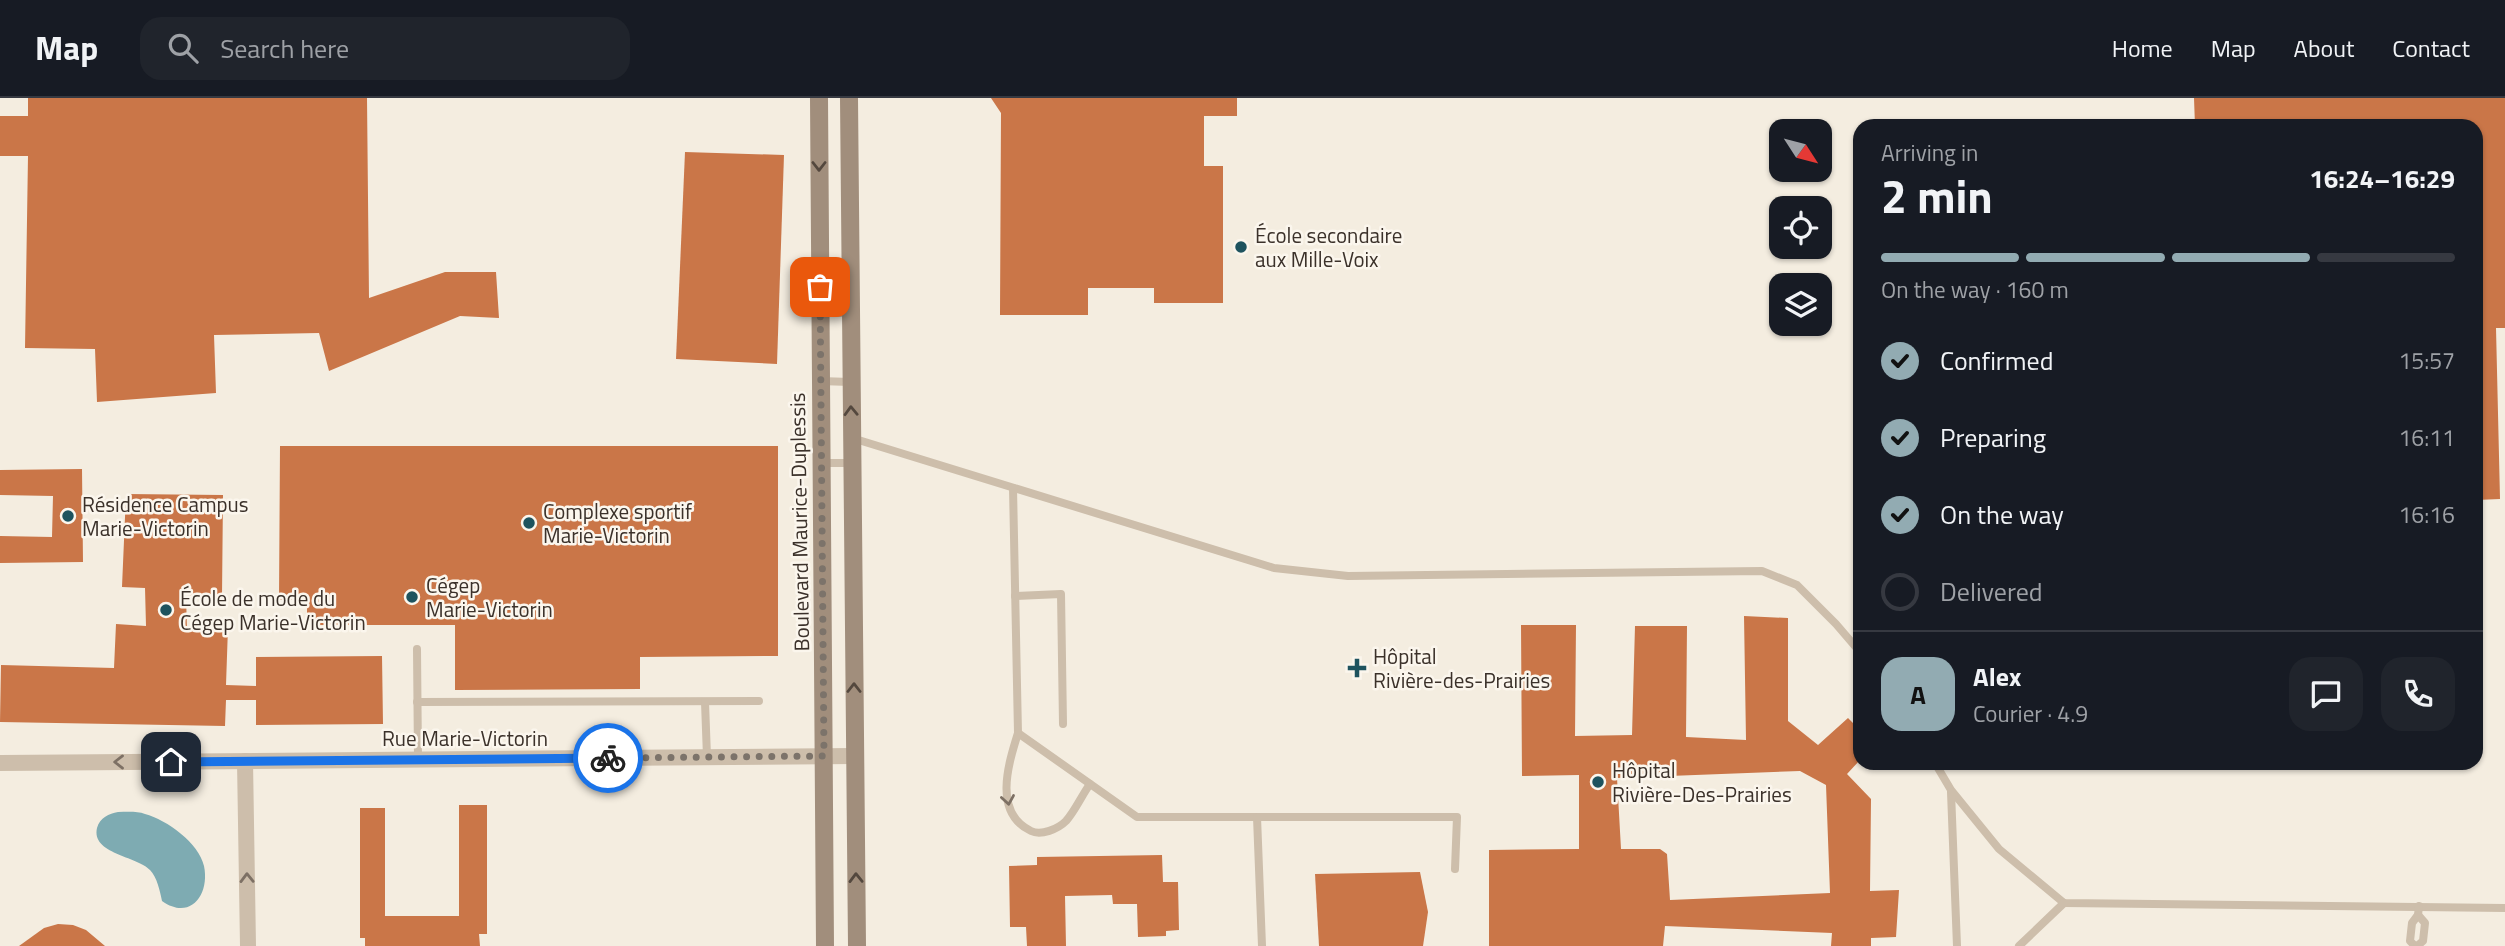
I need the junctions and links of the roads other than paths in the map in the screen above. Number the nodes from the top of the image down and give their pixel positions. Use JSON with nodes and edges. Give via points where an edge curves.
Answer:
{"nodes":[{"id":1,"x":819,"y":98,"type":"edge"},
{"id":2,"x":849,"y":98,"type":"edge"},
{"id":3,"x":821,"y":313,"type":"junction"},
{"id":4,"x":849,"y":313,"type":"junction"},
{"id":5,"x":820,"y":381,"type":"junction"},
{"id":6,"x":850,"y":382,"type":"junction"},
{"id":7,"x":852,"y":438,"type":"junction"},
{"id":8,"x":822,"y":463,"type":"junction"},
{"id":9,"x":853,"y":463,"type":"junction"},
{"id":10,"x":1013,"y":488,"type":"junction"},
{"id":11,"x":1015,"y":596,"type":"junction"},
{"id":12,"x":1853,"y":644,"type":"edge"},
{"id":13,"x":417,"y":649,"type":"dead end"},
{"id":14,"x":759,"y":701,"type":"dead end"},
{"id":15,"x":417,"y":702,"type":"junction"},
{"id":16,"x":705,"y":702,"type":"junction"},
{"id":17,"x":1063,"y":724,"type":"dead end"},
{"id":18,"x":1018,"y":733,"type":"junction"},
{"id":19,"x":824,"y":756,"type":"junction"},
{"id":20,"x":854,"y":756,"type":"junction"},
{"id":21,"x":707,"y":757,"type":"junction"},
{"id":22,"x":418,"y":760,"type":"junction"},
{"id":23,"x":245,"y":761,"type":"junction"},
{"id":24,"x":0,"y":763,"type":"edge"},
{"id":25,"x":1939,"y":770,"type":"edge"},
{"id":26,"x":1090,"y":784,"type":"junction"},
{"id":27,"x":1951,"y":790,"type":"junction"},
{"id":28,"x":1257,"y":817,"type":"junction"},
{"id":29,"x":1455,"y":869,"type":"dead end"},
{"id":30,"x":2064,"y":903,"type":"junction"},
{"id":31,"x":2505,"y":908,"type":"edge"},
{"id":32,"x":2418,"y":910,"type":"junction"},
{"id":33,"x":248,"y":946,"type":"edge"},
{"id":34,"x":825,"y":946,"type":"edge"},
{"id":35,"x":857,"y":946,"type":"edge"},
{"id":36,"x":1262,"y":946,"type":"edge"},
{"id":37,"x":1957,"y":946,"type":"edge"},
{"id":38,"x":2019,"y":946,"type":"edge"},
{"id":39,"x":2416,"y":946,"type":"edge"}],
"edges":[{"from":1,"to":3,"type":"street","name":"Boulevard Maurice-Duplessis","one_way":true},
{"from":2,"to":4,"type":"street"},
{"from":3,"to":4,"type":"lane"},
{"from":3,"to":5,"type":"street","name":"Boulevard Maurice-Duplessis"},
{"from":4,"to":6,"type":"street"},
{"from":5,"to":6,"type":"lane"},
{"from":5,"to":8,"type":"street","name":"Boulevard Maurice-Duplessis"},
{"from":7,"to":6,"type":"street","one_way":true},
{"from":7,"to":9,"type":"street"},
{"from":7,"to":10,"type":"lane"},
{"from":8,"to":9,"type":"lane"},
{"from":8,"to":19,"type":"street","name":"Boulevard Maurice-Duplessis"},
{"from":20,"to":9,"type":"street","one_way":true},
{"from":10,"to":11,"type":"lane"},
{"from":10,"to":12,"type":"lane","via":[[1274,569],[1348,576],[1762,571],[1797,584]]},
{"from":11,"to":17,"type":"lane","via":[[1061,594]]},
{"from":11,"to":18,"type":"lane"},
{"from":13,"to":15,"type":"lane"},
{"from":14,"to":16,"type":"lane"},
{"from":15,"to":16,"type":"lane"},
{"from":15,"to":22,"type":"lane"},
{"from":16,"to":21,"type":"lane"},
{"from":18,"to":26,"type":"lane"},
{"from":18,"to":26,"type":"lane","one_way":true,"via":[[1009,761],[1006,796],[1011,815],[1021,826],[1035,834],[1051,830],[1065,821]]},
{"from":19,"to":20,"type":"street","name":"Rue Marie-Victorin"},
{"from":19,"to":21,"type":"street","name":"Rue Marie-Victorin"},
{"from":19,"to":34,"type":"street","name":"Boulevard Maurice-Duplessis"},
{"from":35,"to":20,"type":"street","one_way":true},
{"from":21,"to":22,"type":"street","name":"Rue Marie-Victorin"},
{"from":22,"to":23,"type":"street","name":"Rue Marie-Victorin"},
{"from":23,"to":24,"type":"street","name":"Rue Marie-Victorin","one_way":true},
{"from":33,"to":23,"type":"street","one_way":true},
{"from":25,"to":27,"type":"lane"},
{"from":26,"to":28,"type":"lane","via":[[1137,817]]},
{"from":27,"to":30,"type":"lane","via":[[1999,849]]},
{"from":27,"to":37,"type":"lane"},
{"from":28,"to":29,"type":"lane","via":[[1457,817]]},
{"from":28,"to":36,"type":"lane"},
{"from":30,"to":32,"type":"lane"},
{"from":30,"to":38,"type":"lane"},
{"from":31,"to":32,"type":"lane"},
{"from":32,"to":39,"type":"lane","via":[[2425,923],[2423,941]]}]}
